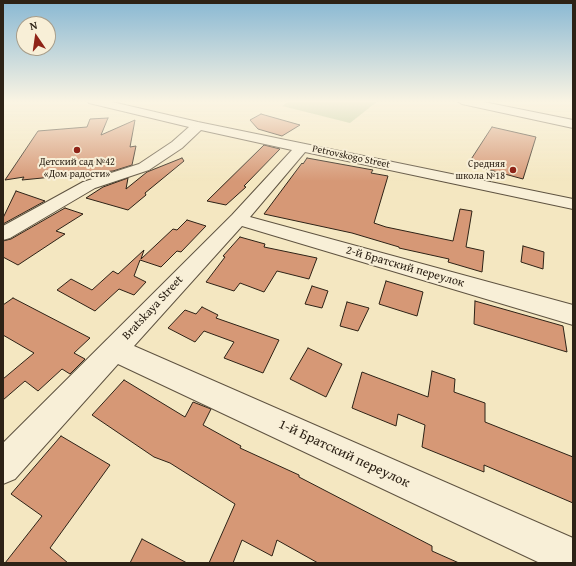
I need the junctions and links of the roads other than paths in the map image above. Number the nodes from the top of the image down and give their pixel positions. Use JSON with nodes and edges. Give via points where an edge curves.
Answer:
{"nodes":[{"id":1,"x":196,"y":127,"type":"edge"},
{"id":2,"x":205,"y":127,"type":"edge"},
{"id":3,"x":302,"y":147,"type":"junction"},
{"id":4,"x":573,"y":204,"type":"edge"},
{"id":5,"x":238,"y":219,"type":"junction"},
{"id":6,"x":3,"y":234,"type":"edge"},
{"id":7,"x":573,"y":315,"type":"edge"},
{"id":8,"x":114,"y":349,"type":"junction"},
{"id":9,"x":3,"y":467,"type":"edge"},
{"id":10,"x":573,"y":558,"type":"edge"}],
"edges":[{"from":1,"to":6,"type":"street","via":[[177,145],[144,167],[89,185]]},
{"from":2,"to":3,"type":"street","name":"Petrovskogo Street"},
{"from":3,"to":4,"type":"street","name":"Petrovskogo Street"},
{"from":3,"to":5,"type":"street","name":"Bratskaya Street"},
{"from":5,"to":7,"type":"street","name":"2-й Братский переулок"},
{"from":5,"to":8,"type":"street","name":"Bratskaya Street"},
{"from":8,"to":9,"type":"street","name":"Bratskaya Street"},
{"from":8,"to":10,"type":"street","name":"1-й Братский переулок"}]}
